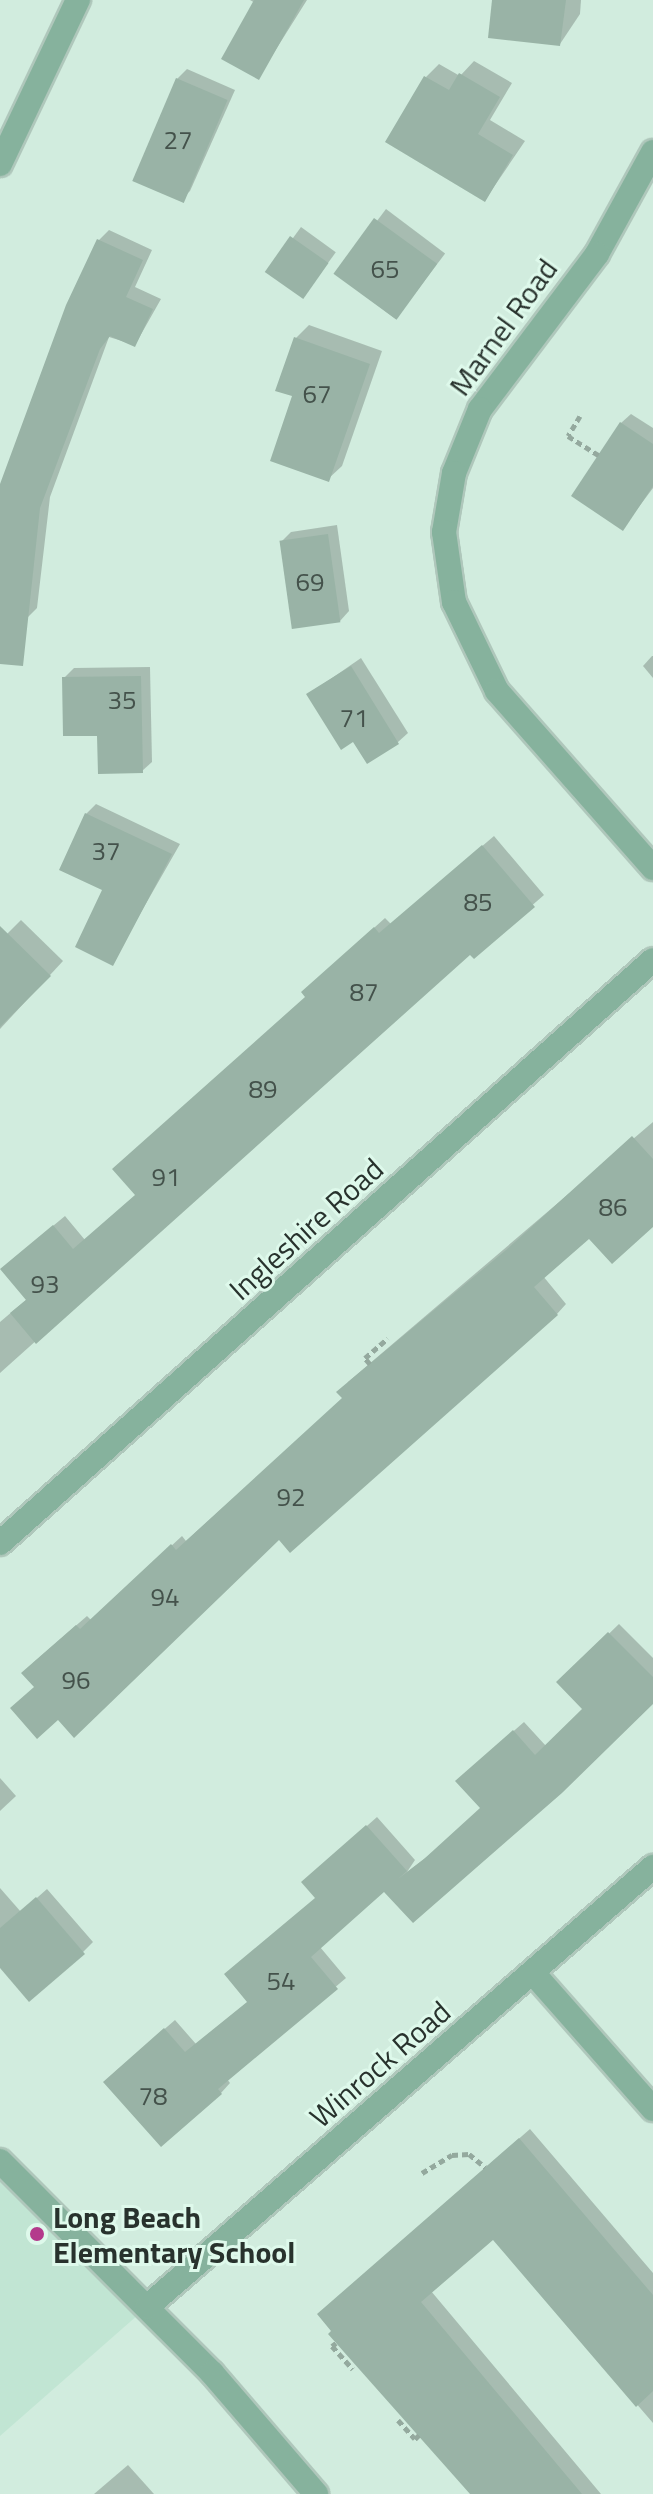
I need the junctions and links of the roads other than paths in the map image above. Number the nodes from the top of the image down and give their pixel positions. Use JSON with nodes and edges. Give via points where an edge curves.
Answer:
{"nodes":[{"id":1,"x":78,"y":0,"type":"edge"},
{"id":2,"x":653,"y":152,"type":"edge"},
{"id":3,"x":0,"y":164,"type":"edge"},
{"id":4,"x":653,"y":868,"type":"edge"},
{"id":5,"x":653,"y":960,"type":"edge"},
{"id":6,"x":0,"y":1543,"type":"edge"},
{"id":7,"x":653,"y":1867,"type":"edge"},
{"id":8,"x":534,"y":1974,"type":"junction"},
{"id":9,"x":653,"y":2109,"type":"edge"},
{"id":10,"x":0,"y":2161,"type":"edge"},
{"id":11,"x":147,"y":2307,"type":"junction"},
{"id":12,"x":316,"y":2494,"type":"edge"}],
"edges":[{"from":1,"to":3,"type":"street"},
{"from":2,"to":4,"type":"street","name":"Marnel Road","via":[[597,254],[480,409],[454,473],[444,532],[454,602],[497,691]]},
{"from":5,"to":6,"type":"street","name":"Ingleshire Road"},
{"from":7,"to":8,"type":"street","name":"Winrock Road"},
{"from":8,"to":9,"type":"street"},
{"from":8,"to":11,"type":"street","name":"Winrock Road"},
{"from":10,"to":11,"type":"street"},
{"from":11,"to":12,"type":"street"}]}
